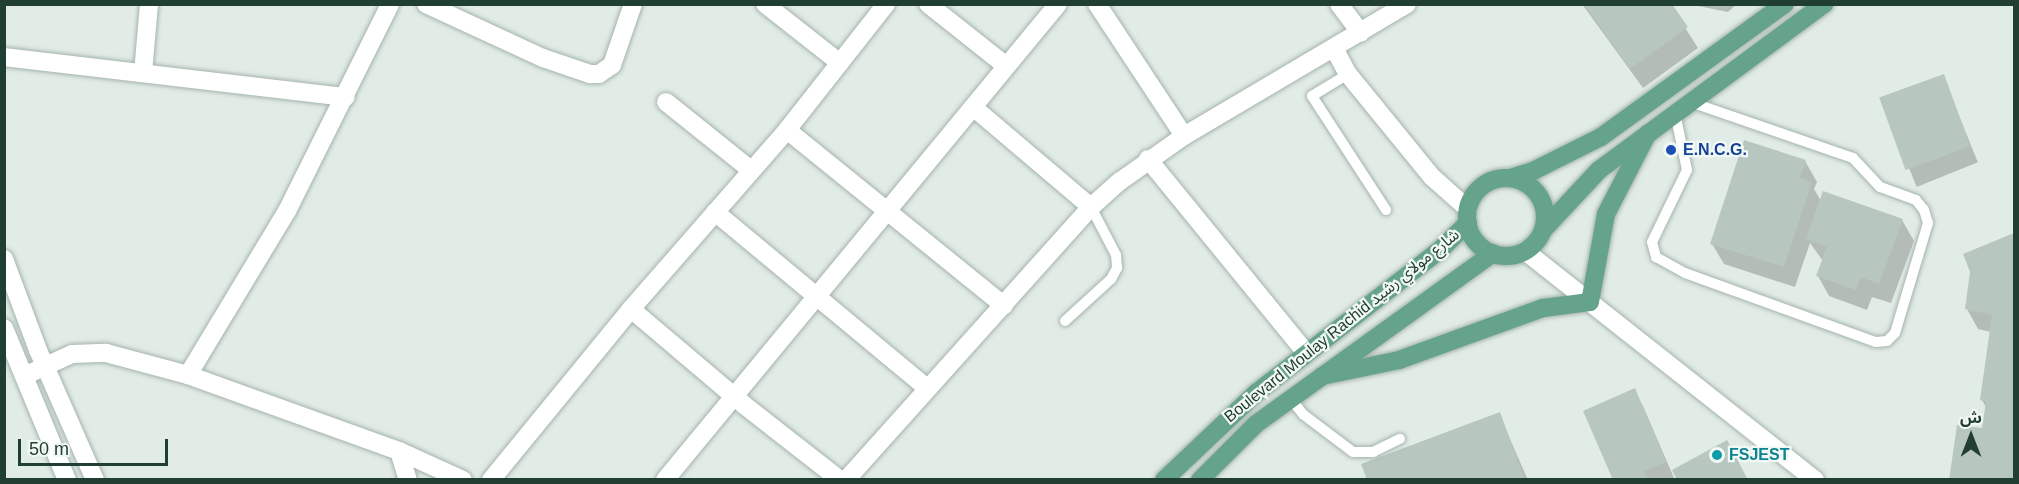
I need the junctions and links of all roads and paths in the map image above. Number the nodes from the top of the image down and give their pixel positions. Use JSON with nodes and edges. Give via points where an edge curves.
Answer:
{"nodes":[{"id":1,"x":149,"y":4,"type":"edge"},
{"id":2,"x":390,"y":4,"type":"edge"},
{"id":3,"x":426,"y":4,"type":"edge"},
{"id":4,"x":633,"y":4,"type":"edge"},
{"id":5,"x":765,"y":4,"type":"edge"},
{"id":6,"x":886,"y":4,"type":"edge"},
{"id":7,"x":928,"y":4,"type":"edge"},
{"id":8,"x":1058,"y":4,"type":"edge"},
{"id":9,"x":1097,"y":4,"type":"edge"},
{"id":10,"x":1339,"y":4,"type":"edge"},
{"id":11,"x":1407,"y":4,"type":"edge"},
{"id":12,"x":1785,"y":4,"type":"edge"},
{"id":13,"x":1824,"y":4,"type":"edge"},
{"id":14,"x":1361,"y":33,"type":"junction"},
{"id":15,"x":1335,"y":50,"type":"junction"},
{"id":16,"x":4,"y":57,"type":"edge"},
{"id":17,"x":840,"y":63,"type":"junction"},
{"id":18,"x":1005,"y":65,"type":"junction"},
{"id":19,"x":142,"y":73,"type":"junction"},
{"id":20,"x":1347,"y":74,"type":"junction"},
{"id":21,"x":346,"y":97,"type":"junction"},
{"id":22,"x":666,"y":102,"type":"dead end"},
{"id":23,"x":1690,"y":102,"type":"junction"},
{"id":24,"x":974,"y":107,"type":"junction"},
{"id":25,"x":1675,"y":113,"type":"junction"},
{"id":26,"x":787,"y":130,"type":"junction"},
{"id":27,"x":1648,"y":133,"type":"junction"},
{"id":28,"x":1184,"y":136,"type":"junction"},
{"id":29,"x":1148,"y":159,"type":"junction"},
{"id":30,"x":751,"y":170,"type":"junction"},
{"id":31,"x":1510,"y":178,"type":"junction"},
{"id":32,"x":1091,"y":207,"type":"junction"},
{"id":33,"x":1386,"y":210,"type":"dead end"},
{"id":34,"x":890,"y":211,"type":"junction"},
{"id":35,"x":715,"y":212,"type":"junction"},
{"id":36,"x":1468,"y":216,"type":"junction"},
{"id":37,"x":1544,"y":229,"type":"junction"},
{"id":38,"x":1525,"y":251,"type":"junction"},
{"id":39,"x":1493,"y":254,"type":"junction"},
{"id":40,"x":4,"y":259,"type":"edge"},
{"id":41,"x":817,"y":297,"type":"junction"},
{"id":42,"x":1590,"y":302,"type":"junction"},
{"id":43,"x":1004,"y":306,"type":"junction"},
{"id":44,"x":631,"y":309,"type":"junction"},
{"id":45,"x":1065,"y":321,"type":"dead end"},
{"id":46,"x":4,"y":328,"type":"edge"},
{"id":47,"x":1306,"y":352,"type":"junction"},
{"id":48,"x":44,"y":364,"type":"junction"},
{"id":49,"x":188,"y":375,"type":"junction"},
{"id":50,"x":24,"y":376,"type":"junction"},
{"id":51,"x":1322,"y":376,"type":"junction"},
{"id":52,"x":927,"y":388,"type":"junction"},
{"id":53,"x":732,"y":395,"type":"junction"},
{"id":54,"x":1290,"y":398,"type":"junction"},
{"id":55,"x":1400,"y":439,"type":"dead end"},
{"id":56,"x":399,"y":451,"type":"junction"},
{"id":57,"x":1186,"y":457,"type":"junction"},
{"id":58,"x":1206,"y":478,"type":"edge"},
{"id":59,"x":67,"y":480,"type":"edge"},
{"id":60,"x":95,"y":480,"type":"edge"},
{"id":61,"x":408,"y":480,"type":"edge"},
{"id":62,"x":463,"y":480,"type":"edge"},
{"id":63,"x":491,"y":480,"type":"edge"},
{"id":64,"x":665,"y":480,"type":"edge"},
{"id":65,"x":840,"y":480,"type":"edge"},
{"id":66,"x":846,"y":480,"type":"edge"},
{"id":67,"x":1164,"y":480,"type":"edge"},
{"id":68,"x":1815,"y":480,"type":"edge"}],
"edges":[{"from":1,"to":19,"type":"street"},
{"from":2,"to":21,"type":"street"},
{"from":3,"to":4,"type":"street","via":[[543,58],[599,74],[612,65]]},
{"from":5,"to":17,"type":"street"},
{"from":6,"to":17,"type":"street"},
{"from":7,"to":18,"type":"street"},
{"from":8,"to":18,"type":"street"},
{"from":9,"to":28,"type":"street"},
{"from":10,"to":14,"type":"street"},
{"from":11,"to":14,"type":"street"},
{"from":12,"to":31,"type":"main road","via":[[1601,137],[1533,171]]},
{"from":13,"to":23,"type":"main road"},
{"from":14,"to":15,"type":"street"},
{"from":15,"to":20,"type":"street"},
{"from":15,"to":28,"type":"street"},
{"from":16,"to":19,"type":"street"},
{"from":17,"to":26,"type":"street"},
{"from":18,"to":24,"type":"street"},
{"from":19,"to":21,"type":"street"},
{"from":20,"to":33,"type":"lane","via":[[1312,96]]},
{"from":20,"to":36,"type":"street"},
{"from":21,"to":49,"type":"street","via":[[287,211]]},
{"from":22,"to":30,"type":"street"},
{"from":23,"to":25,"type":"main road"},
{"from":23,"to":25,"type":"lane","via":[[1853,158],[1880,187],[1916,200],[1928,222],[1895,333],[1887,341],[1876,342],[1685,273],[1656,257],[1652,242],[1687,170]]},
{"from":24,"to":32,"type":"street"},
{"from":24,"to":34,"type":"street"},
{"from":25,"to":27,"type":"main road"},
{"from":26,"to":30,"type":"street"},
{"from":26,"to":34,"type":"street"},
{"from":27,"to":37,"type":"main road","via":[[1599,170]]},
{"from":27,"to":42,"type":"main road","via":[[1606,214]]},
{"from":28,"to":29,"type":"street"},
{"from":29,"to":32,"type":"street"},
{"from":29,"to":47,"type":"street"},
{"from":30,"to":35,"type":"street"},
{"from":31,"to":36,"type":"main road","via":[[1483,185]]},
{"from":31,"to":37,"type":"main road","via":[[1528,184],[1540,197],[1545,210]]},
{"from":32,"to":43,"type":"street"},
{"from":32,"to":45,"type":"lane","via":[[1116,255],[1117,268],[1111,279]]},
{"from":34,"to":41,"type":"street"},
{"from":34,"to":43,"type":"street"},
{"from":35,"to":41,"type":"street"},
{"from":35,"to":44,"type":"street"},
{"from":36,"to":39,"type":"main road","via":[[1472,236]]},
{"from":36,"to":47,"type":"main road","name":"Boulevard Moulay Rachid شارع مولاي رشيد","via":[[1442,248]]},
{"from":37,"to":38,"type":"main road"},
{"from":38,"to":39,"type":"main road","via":[[1504,256]]},
{"from":38,"to":42,"type":"street"},
{"from":39,"to":51,"type":"main road","name":"Boulevard Moulay Rachid شارع مولاي رشيد"},
{"from":40,"to":48,"type":"street"},
{"from":41,"to":52,"type":"street"},
{"from":41,"to":53,"type":"street"},
{"from":42,"to":51,"type":"main road","via":[[1543,308],[1399,360]]},
{"from":42,"to":68,"type":"street"},
{"from":43,"to":52,"type":"street"},
{"from":44,"to":53,"type":"street"},
{"from":44,"to":63,"type":"street"},
{"from":46,"to":50,"type":"street"},
{"from":47,"to":57,"type":"main road","name":"Boulevard Moulay Rachid شارع مولاي رشيد"},
{"from":48,"to":49,"type":"street","via":[[90,351]]},
{"from":48,"to":50,"type":"street"},
{"from":48,"to":60,"type":"street"},
{"from":49,"to":56,"type":"street"},
{"from":50,"to":59,"type":"street"},
{"from":51,"to":54,"type":"main road","name":"Boulevard Moulay Rachid شارع مولاي رشيد"},
{"from":52,"to":66,"type":"street"},
{"from":53,"to":64,"type":"street"},
{"from":53,"to":65,"type":"street"},
{"from":54,"to":55,"type":"lane","via":[[1304,415],[1353,452],[1373,452]]},
{"from":54,"to":58,"type":"main road","name":"Boulevard Moulay Rachid شارع مولاي رشيد","via":[[1256,424]]},
{"from":56,"to":61,"type":"street"},
{"from":56,"to":62,"type":"street"},
{"from":57,"to":58,"type":"lane"},
{"from":57,"to":67,"type":"main road","name":"Boulevard Moulay Rachid شارع مولاي رشيد"}]}
